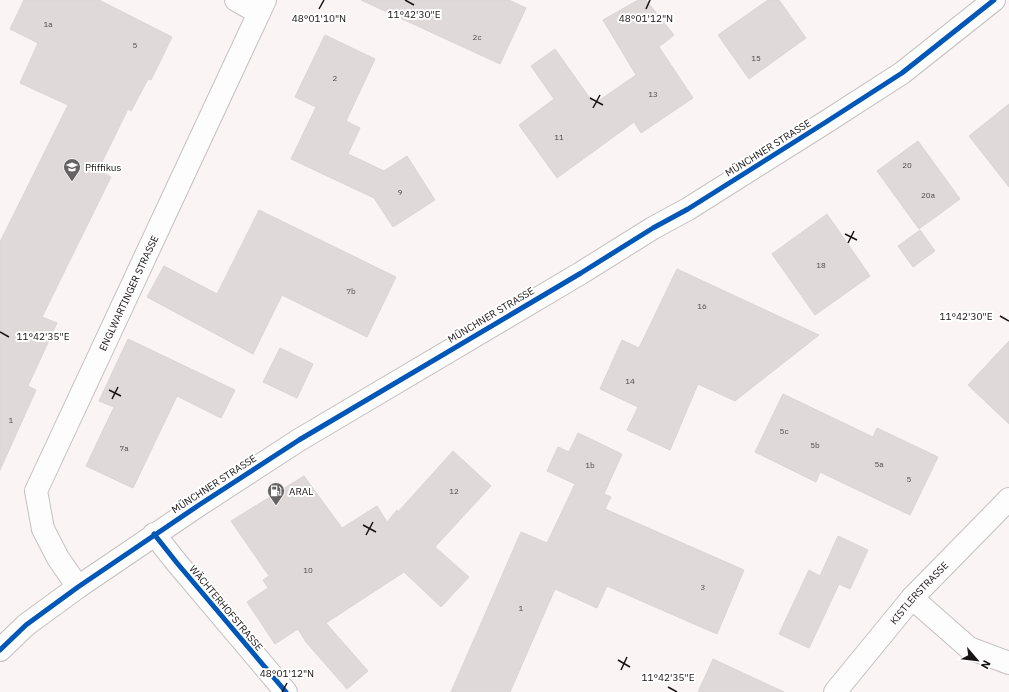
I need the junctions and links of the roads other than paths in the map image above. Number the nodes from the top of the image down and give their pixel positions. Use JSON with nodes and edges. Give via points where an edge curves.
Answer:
{"nodes":[{"id":1,"x":236,"y":0,"type":"edge"},
{"id":2,"x":994,"y":0,"type":"edge"},
{"id":3,"x":262,"y":7,"type":"edge"},
{"id":4,"x":1009,"y":499,"type":"edge"},
{"id":5,"x":154,"y":534,"type":"junction"},
{"id":6,"x":78,"y":587,"type":"junction"},
{"id":7,"x":912,"y":598,"type":"junction"},
{"id":8,"x":0,"y":650,"type":"edge"},
{"id":9,"x":1009,"y":663,"type":"edge"},
{"id":10,"x":286,"y":692,"type":"edge"},
{"id":11,"x":834,"y":692,"type":"edge"}],
"edges":[{"from":1,"to":3,"type":"street"},
{"from":2,"to":5,"type":"street","name":"MÜNCHNER STRASSE","via":[[902,73],[826,122],[688,209],[299,440]]},
{"from":3,"to":6,"type":"street","name":"ENGLWARTINGER STRASSE","via":[[36,491],[43,529],[58,558]]},
{"from":4,"to":7,"type":"street","name":"KISTLERSTRASSE"},
{"from":5,"to":6,"type":"street","name":"MÜNCHNER STRASSE"},
{"from":5,"to":10,"type":"street","name":"WÄCHTERHOFSTRASSE"},
{"from":6,"to":8,"type":"street","name":"MÜNCHNER STRASSE","via":[[26,625]]},
{"from":7,"to":9,"type":"street","via":[[969,648]]},
{"from":7,"to":11,"type":"street","name":"KISTLERSTRASSE"}]}
